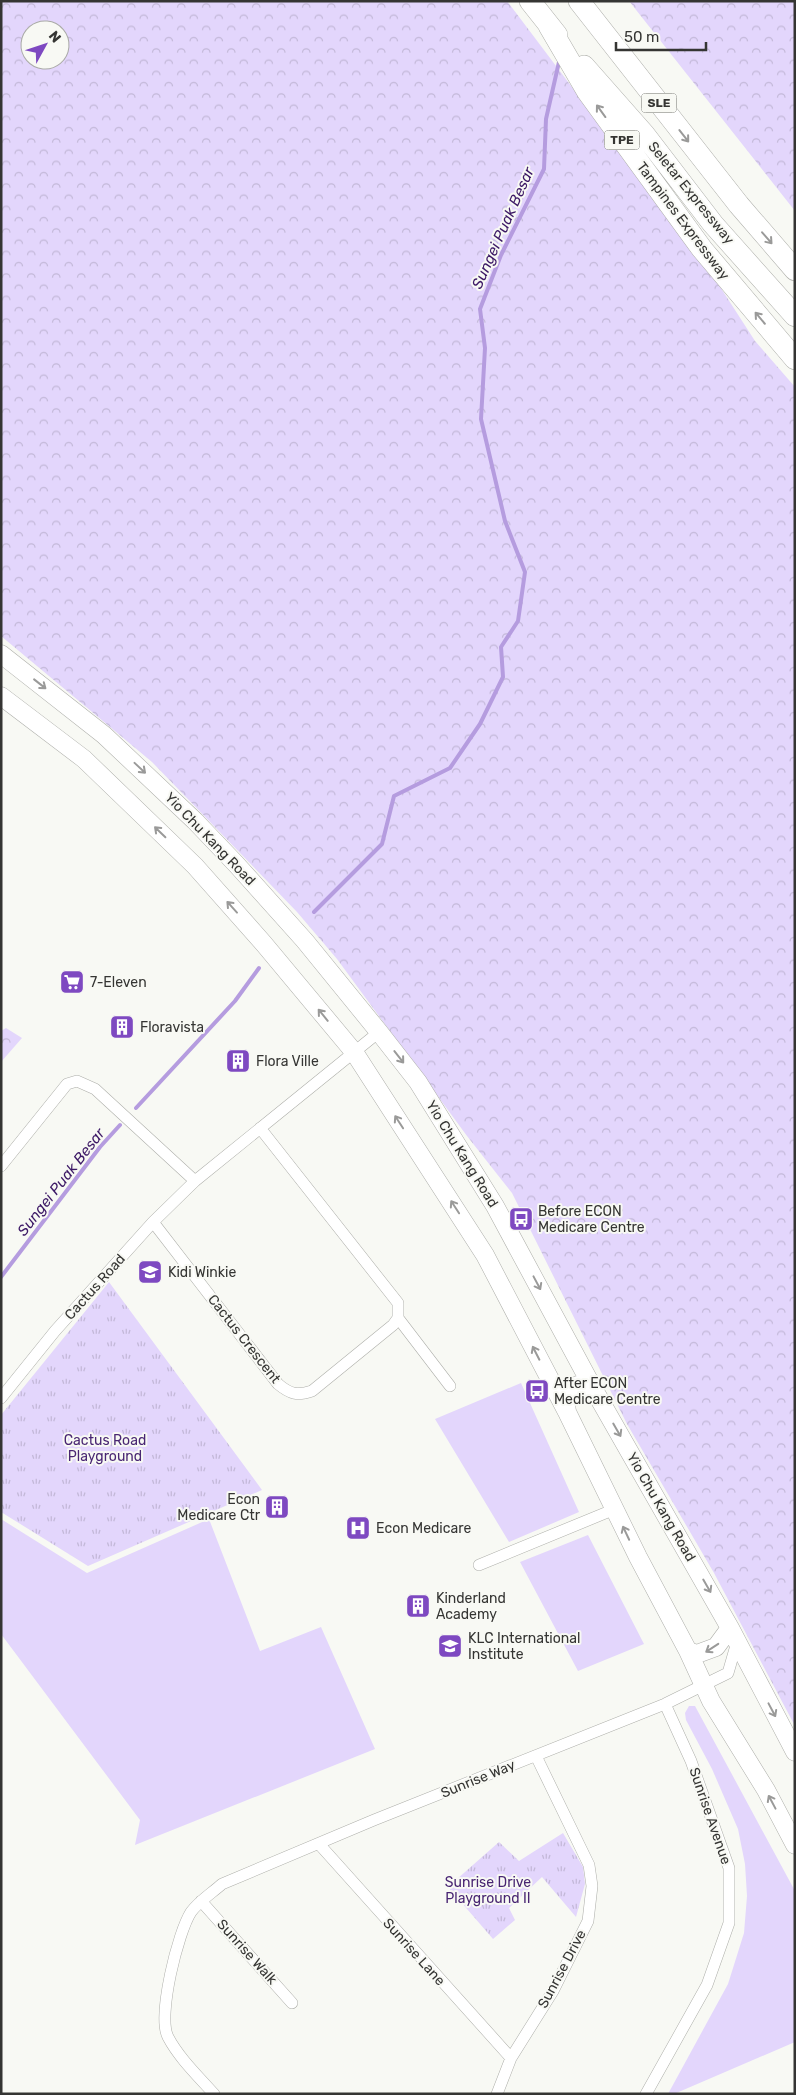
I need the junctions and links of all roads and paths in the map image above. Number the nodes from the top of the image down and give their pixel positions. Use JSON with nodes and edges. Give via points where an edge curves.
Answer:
{"nodes":[{"id":1,"x":530,"y":1,"type":"edge"},
{"id":2,"x":579,"y":1,"type":"edge"},
{"id":3,"x":549,"y":26,"type":"junction"},
{"id":4,"x":795,"y":270,"type":"edge"},
{"id":5,"x":795,"y":316,"type":"edge"},
{"id":6,"x":795,"y":359,"type":"edge"},
{"id":7,"x":1,"y":654,"type":"edge"},
{"id":8,"x":1,"y":696,"type":"edge"},
{"id":9,"x":379,"y":1032,"type":"junction"},
{"id":10,"x":354,"y":1052,"type":"junction"},
{"id":11,"x":260,"y":1128,"type":"junction"},
{"id":12,"x":1,"y":1166,"type":"edge"},
{"id":13,"x":195,"y":1181,"type":"junction"},
{"id":14,"x":153,"y":1222,"type":"junction"},
{"id":15,"x":398,"y":1318,"type":"junction"},
{"id":16,"x":450,"y":1386,"type":"dead end"},
{"id":17,"x":593,"y":1388,"type":"junction"},
{"id":18,"x":1,"y":1398,"type":"edge"},
{"id":19,"x":567,"y":1412,"type":"junction"},
{"id":20,"x":615,"y":1509,"type":"junction"},
{"id":21,"x":479,"y":1565,"type":"dead end"},
{"id":22,"x":734,"y":1635,"type":"junction"},
{"id":23,"x":688,"y":1651,"type":"junction"},
{"id":24,"x":704,"y":1686,"type":"junction"},
{"id":25,"x":665,"y":1704,"type":"junction"},
{"id":26,"x":795,"y":1752,"type":"edge"},
{"id":27,"x":536,"y":1756,"type":"junction"},
{"id":28,"x":319,"y":1844,"type":"junction"},
{"id":29,"x":795,"y":1845,"type":"edge"},
{"id":30,"x":201,"y":1901,"type":"junction"},
{"id":31,"x":292,"y":2003,"type":"dead end"},
{"id":32,"x":510,"y":2058,"type":"junction"},
{"id":33,"x":214,"y":2094,"type":"edge"},
{"id":34,"x":497,"y":2094,"type":"edge"},
{"id":35,"x":646,"y":2094,"type":"edge"}],
"edges":[{"from":1,"to":3,"type":"highway","name":"Seletar Expressway","number":"SLE"},
{"from":2,"to":4,"type":"highway","number":"SLE","one_way":true,"via":[[739,205]]},
{"from":3,"to":5,"type":"highway","name":"Seletar Expressway","number":"SLE","via":[[644,134],[713,224]]},
{"from":6,"to":3,"type":"highway","name":"Tampines Expressway","number":"TPE","one_way":true,"via":[[702,250],[587,90]]},
{"from":7,"to":9,"type":"main road","name":"Yio Chu Kang Road","one_way":true,"via":[[104,735],[195,821],[305,941]]},
{"from":10,"to":8,"type":"main road","one_way":true,"via":[[195,866],[84,758]]},
{"from":9,"to":10,"type":"street","name":"Cactus Road"},
{"from":9,"to":17,"type":"main road","name":"Yio Chu Kang Road","one_way":true,"via":[[418,1082],[495,1206]]},
{"from":10,"to":11,"type":"street","name":"Cactus Road"},
{"from":19,"to":10,"type":"main road","one_way":true,"via":[[485,1255]]},
{"from":11,"to":13,"type":"street","name":"Cactus Road"},
{"from":11,"to":15,"type":"street","via":[[398,1303]]},
{"from":12,"to":13,"type":"street","via":[[67,1084],[77,1081],[95,1089]]},
{"from":13,"to":14,"type":"street","name":"Cactus Road"},
{"from":14,"to":15,"type":"street","name":"Cactus Crescent","via":[[278,1384],[288,1392],[297,1394],[312,1390],[367,1348]]},
{"from":14,"to":18,"type":"street","name":"Cactus Road"},
{"from":15,"to":16,"type":"street"},
{"from":17,"to":19,"type":"main road","via":[[581,1384],[571,1389],[565,1397]]},
{"from":17,"to":22,"type":"main road","name":"Yio Chu Kang Road","one_way":true},
{"from":19,"to":20,"type":"main road"},
{"from":20,"to":21,"type":"street"},
{"from":23,"to":20,"type":"main road","one_way":true},
{"from":22,"to":23,"type":"main road","one_way":true,"via":[[697,1654]]},
{"from":22,"to":24,"type":"street","name":"Sunrise Way","via":[[728,1673]]},
{"from":22,"to":26,"type":"main road","name":"Yio Chu Kang Road","one_way":true},
{"from":23,"to":24,"type":"main road"},
{"from":24,"to":25,"type":"street","name":"Sunrise Way"},
{"from":29,"to":24,"type":"main road","one_way":true},
{"from":25,"to":27,"type":"street","name":"Sunrise Way"},
{"from":25,"to":35,"type":"street","name":"Sunrise Avenue","via":[[691,1761],[729,1868],[729,1923],[707,1985]]},
{"from":27,"to":28,"type":"street","name":"Sunrise Way"},
{"from":27,"to":32,"type":"street","name":"Sunrise Drive","via":[[590,1865],[592,1886],[588,1921],[553,1991]]},
{"from":28,"to":30,"type":"street","name":"Sunrise Way","via":[[222,1884]]},
{"from":28,"to":32,"type":"street","name":"Sunrise Lane"},
{"from":30,"to":31,"type":"street","name":"Sunrise Walk"},
{"from":30,"to":33,"type":"street","name":"Sunrise Way","via":[[187,1921],[169,1978],[165,2021],[168,2036]]},
{"from":32,"to":34,"type":"street","name":"Sunrise Drive"}]}
